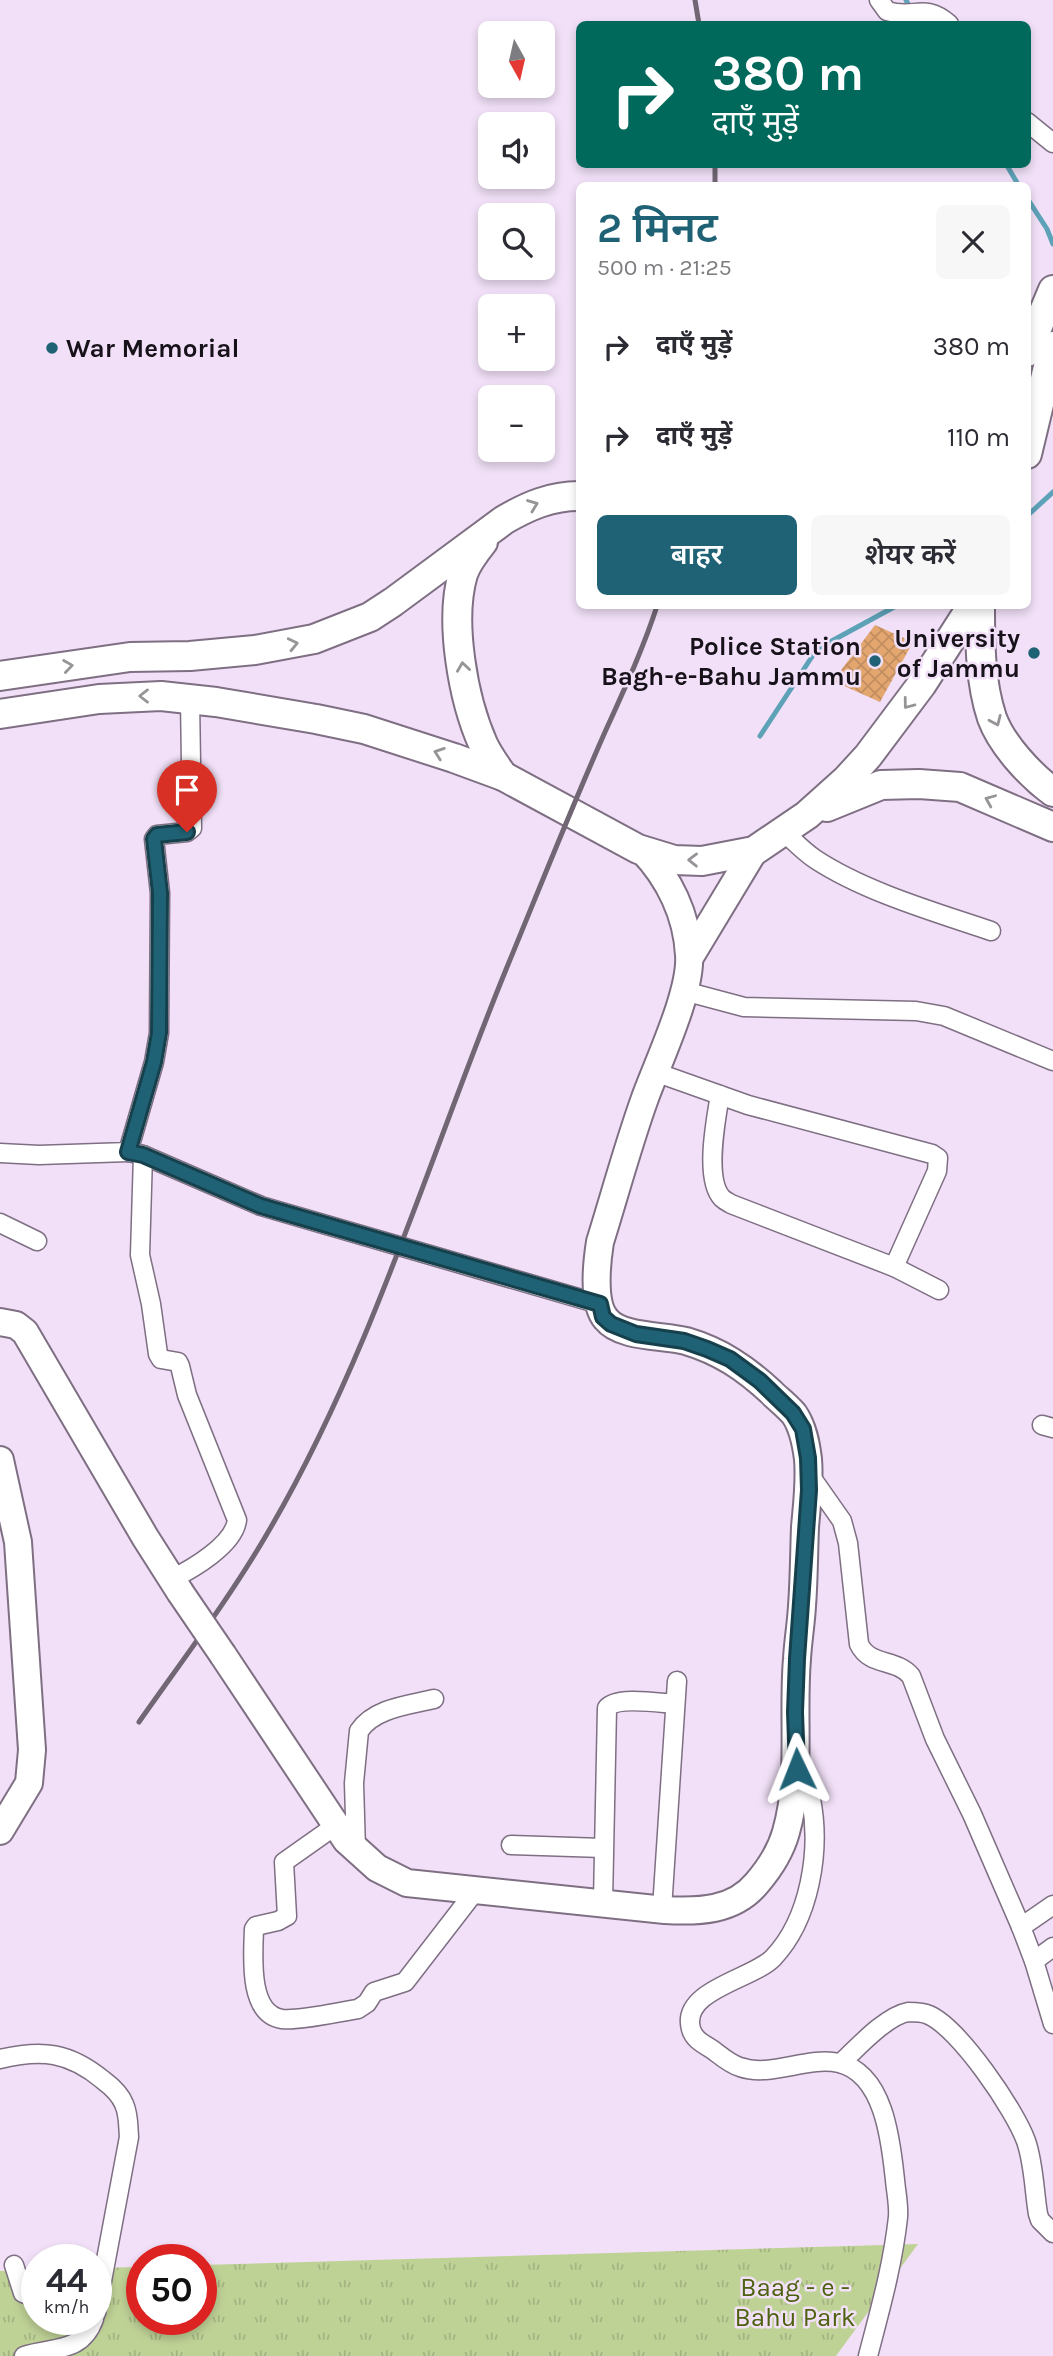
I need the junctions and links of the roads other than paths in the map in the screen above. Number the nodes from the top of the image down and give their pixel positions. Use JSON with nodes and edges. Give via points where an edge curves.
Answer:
{"nodes":[{"id":1,"x":879,"y":0,"type":"edge"},
{"id":2,"x":946,"y":21,"type":"edge"},
{"id":3,"x":1031,"y":125,"type":"edge"},
{"id":4,"x":1053,"y":144,"type":"edge"},
{"id":5,"x":1053,"y":290,"type":"edge"},
{"id":6,"x":1041,"y":346,"type":"edge"},
{"id":7,"x":1031,"y":423,"type":"edge"},
{"id":8,"x":576,"y":496,"type":"edge"},
{"id":9,"x":493,"y":530,"type":"junction"},
{"id":10,"x":970,"y":609,"type":"edge"},
{"id":11,"x":979,"y":609,"type":"edge"},
{"id":12,"x":0,"y":676,"type":"edge"},
{"id":13,"x":190,"y":699,"type":"junction"},
{"id":14,"x":0,"y":714,"type":"edge"},
{"id":15,"x":503,"y":776,"type":"junction"},
{"id":16,"x":1053,"y":792,"type":"edge"},
{"id":17,"x":807,"y":815,"type":"junction"},
{"id":18,"x":1053,"y":827,"type":"edge"},
{"id":19,"x":782,"y":831,"type":"junction"},
{"id":20,"x":642,"y":850,"type":"junction"},
{"id":21,"x":754,"y":851,"type":"junction"},
{"id":22,"x":991,"y":931,"type":"dead end"},
{"id":23,"x":690,"y":957,"type":"junction"},
{"id":24,"x":684,"y":991,"type":"junction"},
{"id":25,"x":1053,"y":1061,"type":"edge"},
{"id":26,"x":655,"y":1072,"type":"junction"},
{"id":27,"x":720,"y":1095,"type":"junction"},
{"id":28,"x":0,"y":1153,"type":"edge"},
{"id":29,"x":136,"y":1154,"type":"junction"},
{"id":30,"x":0,"y":1223,"type":"edge"},
{"id":31,"x":37,"y":1241,"type":"dead end"},
{"id":32,"x":894,"y":1266,"type":"junction"},
{"id":33,"x":939,"y":1290,"type":"dead end"},
{"id":34,"x":600,"y":1304,"type":"junction"},
{"id":35,"x":0,"y":1322,"type":"edge"},
{"id":36,"x":0,"y":1460,"type":"edge"},
{"id":37,"x":808,"y":1474,"type":"junction"},
{"id":38,"x":176,"y":1586,"type":"junction"},
{"id":39,"x":677,"y":1681,"type":"dead end"},
{"id":40,"x":434,"y":1699,"type":"dead end"},
{"id":41,"x":675,"y":1704,"type":"junction"},
{"id":42,"x":797,"y":1769,"type":"junction"},
{"id":43,"x":335,"y":1826,"type":"junction"},
{"id":44,"x":0,"y":1831,"type":"edge"},
{"id":45,"x":510,"y":1845,"type":"dead end"},
{"id":46,"x":603,"y":1848,"type":"junction"},
{"id":47,"x":356,"y":1850,"type":"junction"},
{"id":48,"x":476,"y":1890,"type":"junction"},
{"id":49,"x":603,"y":1902,"type":"junction"},
{"id":50,"x":1053,"y":1905,"type":"edge"},
{"id":51,"x":662,"y":1909,"type":"junction"},
{"id":52,"x":1021,"y":1927,"type":"junction"},
{"id":53,"x":1053,"y":1947,"type":"edge"},
{"id":54,"x":1034,"y":1961,"type":"junction"},
{"id":55,"x":1053,"y":2024,"type":"edge"},
{"id":56,"x":0,"y":2059,"type":"edge"},
{"id":57,"x":841,"y":2063,"type":"junction"},
{"id":58,"x":1053,"y":2233,"type":"edge"},
{"id":59,"x":109,"y":2244,"type":"edge"},
{"id":60,"x":14,"y":2265,"type":"dead end"},
{"id":61,"x":21,"y":2287,"type":"edge"},
{"id":62,"x":86,"y":2335,"type":"edge"},
{"id":63,"x":24,"y":2356,"type":"edge"},
{"id":64,"x":868,"y":2356,"type":"edge"}],
"edges":[{"from":1,"to":2,"type":"street","via":[[887,11],[905,15],[926,11]]},
{"from":3,"to":4,"type":"street"},
{"from":5,"to":6,"type":"main road"},
{"from":6,"to":7,"type":"main road"},
{"from":9,"to":8,"type":"main road","one_way":true,"via":[[524,509],[550,499]]},
{"from":12,"to":9,"type":"main road","one_way":true,"via":[[130,657],[255,650],[314,639],[370,617]]},
{"from":15,"to":9,"type":"main road","one_way":true,"via":[[483,744],[476,722],[457,626],[464,572]]},
{"from":10,"to":17,"type":"main road","one_way":true,"via":[[868,756]]},
{"from":11,"to":16,"type":"main road","one_way":true,"via":[[981,659],[993,719],[1014,754]]},
{"from":13,"to":14,"type":"main road","one_way":true,"via":[[99,699]]},
{"from":15,"to":13,"type":"main road","one_way":true,"via":[[364,729]]},
{"from":13,"to":29,"type":"street","via":[[192,828],[154,839],[160,893],[159,1033]]},
{"from":15,"to":20,"type":"main road"},
{"from":18,"to":17,"type":"main road","one_way":true,"via":[[960,787],[881,785]]},
{"from":17,"to":19,"type":"main road"},
{"from":19,"to":21,"type":"main road"},
{"from":19,"to":22,"type":"street","via":[[829,867],[920,908]]},
{"from":21,"to":20,"type":"main road","one_way":true,"via":[[702,861],[674,860]]},
{"from":20,"to":23,"type":"main road","via":[[662,872],[679,906]]},
{"from":21,"to":23,"type":"main road"},
{"from":23,"to":24,"type":"main road"},
{"from":24,"to":25,"type":"street","via":[[744,1007],[934,1014]]},
{"from":24,"to":26,"type":"main road"},
{"from":26,"to":27,"type":"street"},
{"from":26,"to":34,"type":"main road","via":[[603,1232],[597,1258]]},
{"from":27,"to":32,"type":"street","via":[[713,1160],[722,1198]]},
{"from":27,"to":32,"type":"street","via":[[938,1158],[937,1171]]},
{"from":28,"to":29,"type":"street"},
{"from":29,"to":34,"type":"street","via":[[261,1206]]},
{"from":29,"to":38,"type":"street","via":[[140,1255],[158,1354],[180,1366],[187,1395],[237,1520],[232,1535]]},
{"from":30,"to":31,"type":"street"},
{"from":32,"to":33,"type":"street"},
{"from":34,"to":37,"type":"main road","via":[[603,1317],[611,1324],[707,1349],[760,1381],[803,1429]]},
{"from":35,"to":38,"type":"main road","via":[[25,1332]]},
{"from":36,"to":44,"type":"main road","via":[[18,1542],[32,1750],[29,1783]]},
{"from":37,"to":42,"type":"main road","via":[[795,1712]]},
{"from":37,"to":52,"type":"street","via":[[842,1521],[859,1644],[863,1652],[904,1668],[911,1676]]},
{"from":38,"to":43,"type":"main road","bridge":true},
{"from":39,"to":41,"type":"street"},
{"from":40,"to":47,"type":"street","via":[[375,1716],[359,1731]]},
{"from":41,"to":46,"type":"street","via":[[613,1702],[607,1708]]},
{"from":41,"to":51,"type":"street"},
{"from":42,"to":51,"type":"main road","via":[[786,1833],[757,1884],[722,1906]]},
{"from":42,"to":57,"type":"street","via":[[811,1797],[816,1847],[807,1898],[772,1959],[704,1996],[690,2017],[691,2028],[696,2039],[737,2066],[752,2070]]},
{"from":43,"to":47,"type":"main road"},
{"from":43,"to":48,"type":"street","via":[[284,1862],[286,1916],[254,1929],[258,2000],[271,2015],[284,2019],[358,2009],[374,1992],[405,1982]]},
{"from":45,"to":46,"type":"street"},
{"from":46,"to":49,"type":"street"},
{"from":47,"to":48,"type":"main road","via":[[407,1883]]},
{"from":48,"to":49,"type":"main road"},
{"from":49,"to":51,"type":"main road"},
{"from":50,"to":52,"type":"street"},
{"from":52,"to":54,"type":"street"},
{"from":53,"to":54,"type":"street"},
{"from":54,"to":55,"type":"street"},
{"from":56,"to":59,"type":"street","via":[[34,2053],[70,2058],[94,2072],[124,2103],[129,2137]]},
{"from":57,"to":58,"type":"street","via":[[901,2014],[927,2013],[938,2020],[964,2046],[1016,2119],[1030,2154],[1038,2214]]},
{"from":57,"to":64,"type":"street","via":[[863,2076],[883,2113],[898,2213],[890,2271]]},
{"from":60,"to":61,"type":"street"},
{"from":62,"to":63,"type":"street","via":[[77,2344]]}]}
